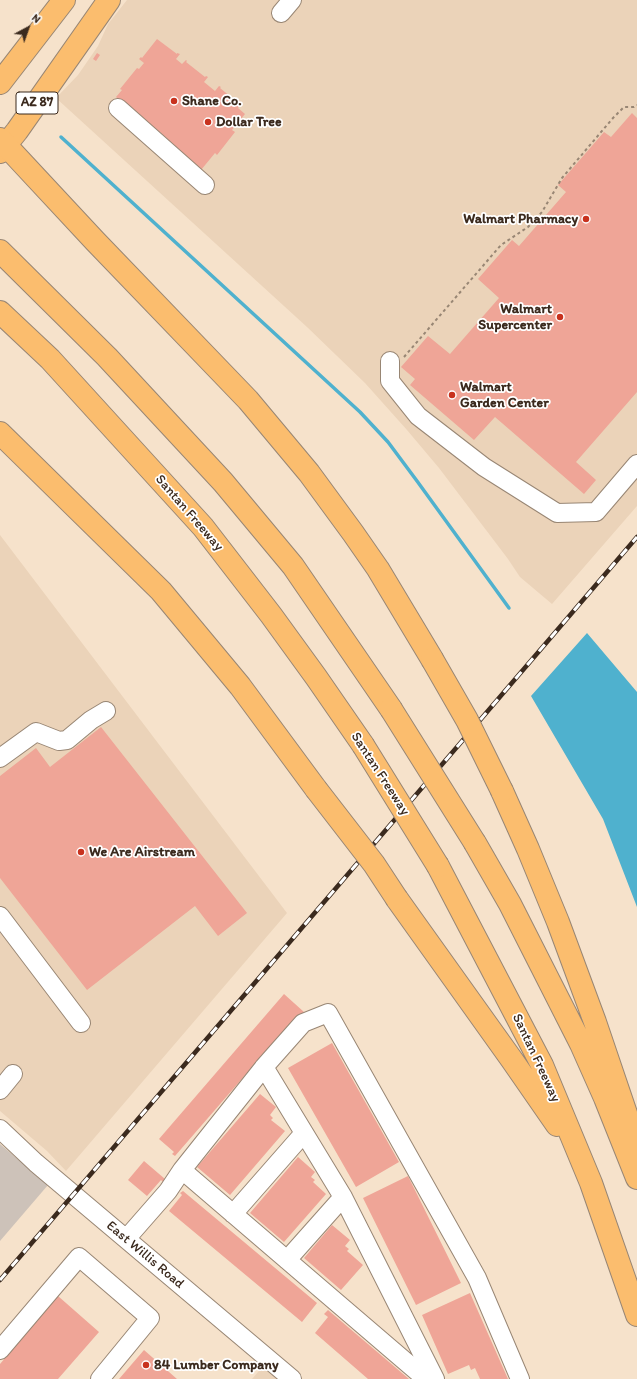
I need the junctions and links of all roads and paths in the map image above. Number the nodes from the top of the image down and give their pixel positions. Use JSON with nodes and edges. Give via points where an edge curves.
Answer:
{"nodes":[{"id":1,"x":64,"y":0,"type":"edge"},
{"id":2,"x":109,"y":0,"type":"edge"},
{"id":3,"x":0,"y":82,"type":"edge"},
{"id":4,"x":637,"y":105,"type":"edge"},
{"id":5,"x":118,"y":108,"type":"dead end"},
{"id":6,"x":2,"y":146,"type":"edge"},
{"id":7,"x":205,"y":186,"type":"dead end"},
{"id":8,"x":0,"y":251,"type":"edge"},
{"id":9,"x":0,"y":312,"type":"edge"},
{"id":10,"x":390,"y":361,"type":"joint"},
{"id":11,"x":0,"y":433,"type":"edge"},
{"id":12,"x":637,"y":464,"type":"edge"},
{"id":13,"x":106,"y":711,"type":"dead end"},
{"id":14,"x":0,"y":758,"type":"edge"},
{"id":15,"x":0,"y":916,"type":"edge"},
{"id":16,"x":81,"y":1023,"type":"dead end"},
{"id":17,"x":264,"y":1067,"type":"junction"},
{"id":18,"x":13,"y":1074,"type":"dead end"},
{"id":19,"x":0,"y":1090,"type":"edge"},
{"id":20,"x":0,"y":1129,"type":"edge"},
{"id":21,"x":304,"y":1133,"type":"junction"},
{"id":22,"x":637,"y":1146,"type":"edge"},
{"id":23,"x":182,"y":1170,"type":"junction"},
{"id":24,"x":637,"y":1178,"type":"edge"},
{"id":25,"x":591,"y":1184,"type":"junction"},
{"id":26,"x":342,"y":1197,"type":"junction"},
{"id":27,"x":233,"y":1214,"type":"junction"},
{"id":28,"x":126,"y":1239,"type":"junction"},
{"id":29,"x":287,"y":1260,"type":"junction"},
{"id":30,"x":637,"y":1315,"type":"edge"},
{"id":31,"x":0,"y":1350,"type":"edge"},
{"id":32,"x":290,"y":1378,"type":"edge"},
{"id":33,"x":100,"y":1379,"type":"edge"},
{"id":34,"x":426,"y":1379,"type":"edge"},
{"id":35,"x":434,"y":1379,"type":"edge"},
{"id":36,"x":520,"y":1379,"type":"edge"}],
"edges":[{"from":1,"to":3,"type":"main road","number":"AZ 87"},
{"from":2,"to":6,"type":"main road","number":"AZ 87","via":[[17,131]]},
{"from":4,"to":10,"type":"path","via":[[624,107],[562,178],[542,212],[528,227],[501,244],[397,365]]},
{"from":5,"to":7,"type":"street"},
{"from":6,"to":22,"type":"main road","bridge":true,"via":[[248,400],[309,473],[378,569],[467,720],[528,848],[595,1022]]},
{"from":8,"to":24,"type":"main road","bridge":true,"via":[[106,357],[223,482],[293,566],[391,709],[510,904],[581,1044]]},
{"from":9,"to":25,"type":"main road","name":"Santan Freeway","bridge":true,"via":[[50,359],[203,527],[316,677],[438,866],[542,1064]]},
{"from":10,"to":12,"type":"street","via":[[390,381],[418,416],[484,467],[557,513],[596,512]]},
{"from":11,"to":25,"type":"main road","bridge":true,"via":[[161,591],[240,686],[374,864],[556,1124]]},
{"from":13,"to":14,"type":"street","via":[[67,740],[59,741],[36,732]]},
{"from":15,"to":16,"type":"street"},
{"from":17,"to":21,"type":"street"},
{"from":17,"to":23,"type":"street"},
{"from":17,"to":36,"type":"street","via":[[303,1022],[328,1013],[477,1278]]},
{"from":18,"to":19,"type":"street"},
{"from":20,"to":28,"type":"street","name":"East Willis Road"},
{"from":21,"to":26,"type":"street"},
{"from":21,"to":27,"type":"street"},
{"from":23,"to":27,"type":"street"},
{"from":23,"to":28,"type":"street","via":[[168,1191]]},
{"from":25,"to":30,"type":"main road","name":"Santan Freeway"},
{"from":26,"to":29,"type":"street"},
{"from":26,"to":35,"type":"street"},
{"from":27,"to":29,"type":"street"},
{"from":28,"to":32,"type":"street","name":"East Willis Road"},
{"from":29,"to":34,"type":"street"},
{"from":31,"to":33,"type":"street","via":[[79,1257],[150,1318]]}]}
